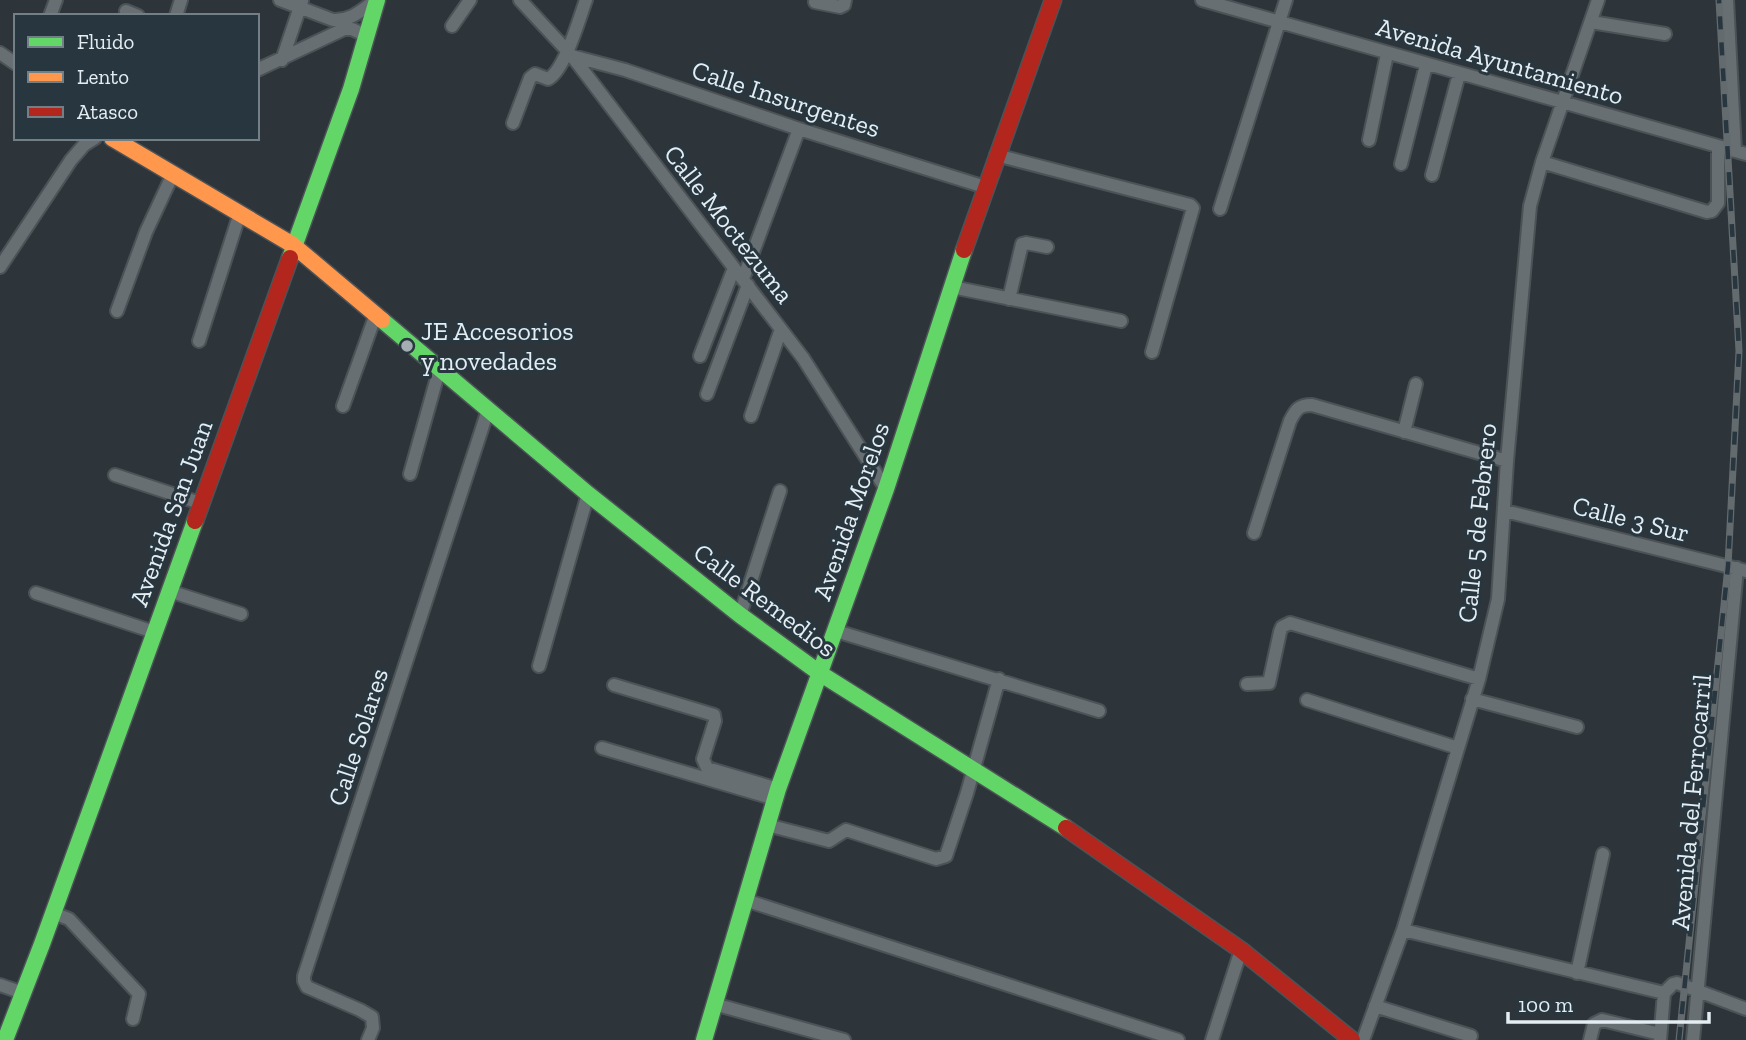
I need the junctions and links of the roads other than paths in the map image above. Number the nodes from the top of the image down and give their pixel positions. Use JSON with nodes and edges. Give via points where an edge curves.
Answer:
{"nodes":[{"id":1,"x":280,"y":0,"type":"edge"},
{"id":2,"x":376,"y":0,"type":"edge"},
{"id":3,"x":470,"y":0,"type":"edge"},
{"id":4,"x":520,"y":0,"type":"edge"},
{"id":5,"x":586,"y":0,"type":"edge"},
{"id":6,"x":845,"y":0,"type":"edge"},
{"id":7,"x":1053,"y":0,"type":"edge"},
{"id":8,"x":1202,"y":0,"type":"edge"},
{"id":9,"x":1286,"y":0,"type":"edge"},
{"id":10,"x":1598,"y":0,"type":"edge"},
{"id":11,"x":1727,"y":0,"type":"edge"},
{"id":12,"x":815,"y":2,"type":"dead end"},
{"id":13,"x":301,"y":4,"type":"edge"},
{"id":14,"x":1279,"y":22,"type":"junction"},
{"id":15,"x":1591,"y":22,"type":"junction"},
{"id":16,"x":453,"y":26,"type":"dead end"},
{"id":17,"x":1665,"y":34,"type":"dead end"},
{"id":18,"x":367,"y":36,"type":"junction"},
{"id":19,"x":569,"y":53,"type":"junction"},
{"id":20,"x":1387,"y":54,"type":"junction"},
{"id":21,"x":282,"y":60,"type":"junction"},
{"id":22,"x":1426,"y":65,"type":"junction"},
{"id":23,"x":259,"y":69,"type":"edge"},
{"id":24,"x":1459,"y":74,"type":"junction"},
{"id":25,"x":1563,"y":102,"type":"junction"},
{"id":26,"x":513,"y":123,"type":"dead end"},
{"id":27,"x":799,"y":129,"type":"junction"},
{"id":28,"x":92,"y":140,"type":"edge"},
{"id":29,"x":115,"y":140,"type":"edge"},
{"id":30,"x":1369,"y":140,"type":"dead end"},
{"id":31,"x":1718,"y":146,"type":"junction"},
{"id":32,"x":1740,"y":153,"type":"edge"},
{"id":33,"x":996,"y":155,"type":"junction"},
{"id":34,"x":1542,"y":162,"type":"junction"},
{"id":35,"x":1401,"y":164,"type":"dead end"},
{"id":36,"x":173,"y":174,"type":"junction"},
{"id":37,"x":1432,"y":175,"type":"dead end"},
{"id":38,"x":985,"y":187,"type":"junction"},
{"id":39,"x":1220,"y":209,"type":"dead end"},
{"id":40,"x":240,"y":213,"type":"junction"},
{"id":41,"x":293,"y":245,"type":"junction"},
{"id":42,"x":1047,"y":247,"type":"dead end"},
{"id":43,"x":0,"y":267,"type":"edge"},
{"id":44,"x":742,"y":277,"type":"junction"},
{"id":45,"x":952,"y":287,"type":"junction"},
{"id":46,"x":1009,"y":299,"type":"junction"},
{"id":47,"x":117,"y":311,"type":"dead end"},
{"id":48,"x":376,"y":314,"type":"junction"},
{"id":49,"x":1121,"y":321,"type":"dead end"},
{"id":50,"x":781,"y":329,"type":"junction"},
{"id":51,"x":199,"y":341,"type":"dead end"},
{"id":52,"x":1152,"y":352,"type":"dead end"},
{"id":53,"x":700,"y":356,"type":"dead end"},
{"id":54,"x":440,"y":367,"type":"junction"},
{"id":55,"x":1416,"y":384,"type":"dead end"},
{"id":56,"x":706,"y":394,"type":"dead end"},
{"id":57,"x":343,"y":406,"type":"dead end"},
{"id":58,"x":488,"y":410,"type":"junction"},
{"id":59,"x":751,"y":416,"type":"dead end"},
{"id":60,"x":1404,"y":432,"type":"junction"},
{"id":61,"x":1507,"y":461,"type":"junction"},
{"id":62,"x":410,"y":474,"type":"dead end"},
{"id":63,"x":116,"y":475,"type":"dead end"},
{"id":64,"x":886,"y":489,"type":"junction"},
{"id":65,"x":780,"y":491,"type":"dead end"},
{"id":66,"x":588,"y":494,"type":"junction"},
{"id":67,"x":200,"y":503,"type":"junction"},
{"id":68,"x":1504,"y":511,"type":"junction"},
{"id":69,"x":1254,"y":533,"type":"dead end"},
{"id":70,"x":1741,"y":570,"type":"edge"},
{"id":71,"x":169,"y":592,"type":"junction"},
{"id":72,"x":36,"y":593,"type":"dead end"},
{"id":73,"x":242,"y":614,"type":"dead end"},
{"id":74,"x":740,"y":615,"type":"junction"},
{"id":75,"x":836,"y":631,"type":"junction"},
{"id":76,"x":154,"y":632,"type":"junction"},
{"id":77,"x":540,"y":666,"type":"dead end"},
{"id":78,"x":821,"y":674,"type":"junction"},
{"id":79,"x":1479,"y":679,"type":"junction"},
{"id":80,"x":999,"y":680,"type":"junction"},
{"id":81,"x":1247,"y":684,"type":"dead end"},
{"id":82,"x":614,"y":685,"type":"dead end"},
{"id":83,"x":1472,"y":699,"type":"junction"},
{"id":84,"x":1307,"y":700,"type":"dead end"},
{"id":85,"x":1099,"y":711,"type":"dead end"},
{"id":86,"x":1577,"y":727,"type":"dead end"},
{"id":87,"x":602,"y":748,"type":"dead end"},
{"id":88,"x":1458,"y":748,"type":"junction"},
{"id":89,"x":973,"y":768,"type":"junction"},
{"id":90,"x":776,"y":794,"type":"junction"},
{"id":91,"x":767,"y":825,"type":"junction"},
{"id":92,"x":1603,"y":854,"type":"dead end"},
{"id":93,"x":745,"y":900,"type":"junction"},
{"id":94,"x":53,"y":913,"type":"junction"},
{"id":95,"x":1403,"y":930,"type":"junction"},
{"id":96,"x":1241,"y":950,"type":"junction"},
{"id":97,"x":1577,"y":973,"type":"junction"},
{"id":98,"x":0,"y":985,"type":"edge"},
{"id":99,"x":1696,"y":990,"type":"junction"},
{"id":100,"x":23,"y":993,"type":"junction"},
{"id":101,"x":1664,"y":993,"type":"junction"},
{"id":102,"x":714,"y":1004,"type":"junction"},
{"id":103,"x":1375,"y":1006,"type":"junction"},
{"id":104,"x":1746,"y":1009,"type":"edge"},
{"id":105,"x":134,"y":1018,"type":"dead end"},
{"id":106,"x":1471,"y":1036,"type":"dead end"},
{"id":107,"x":1660,"y":1037,"type":"edge"},
{"id":108,"x":838,"y":1039,"type":"edge"},
{"id":109,"x":5,"y":1040,"type":"edge"},
{"id":110,"x":368,"y":1040,"type":"edge"},
{"id":111,"x":704,"y":1040,"type":"edge"},
{"id":112,"x":1178,"y":1040,"type":"edge"},
{"id":113,"x":1212,"y":1040,"type":"edge"},
{"id":114,"x":1352,"y":1040,"type":"edge"},
{"id":115,"x":1363,"y":1040,"type":"edge"},
{"id":116,"x":1590,"y":1040,"type":"edge"},
{"id":117,"x":1693,"y":1040,"type":"edge"}],
"edges":[{"from":1,"to":13,"type":"street"},
{"from":2,"to":13,"type":"street","via":[[350,18],[333,20]]},
{"from":2,"to":18,"type":"street","name":"Avenida San Juan"},
{"from":3,"to":16,"type":"street"},
{"from":4,"to":19,"type":"street","name":"Calle Moctezuma"},
{"from":5,"to":19,"type":"street"},
{"from":6,"to":12,"type":"street","via":[[840,7]]},
{"from":7,"to":33,"type":"street","name":"Avenida Morelos"},
{"from":8,"to":14,"type":"street","name":"Avenida Ayuntamiento"},
{"from":9,"to":14,"type":"street"},
{"from":10,"to":15,"type":"street","name":"Calle 5 de Febrero"},
{"from":11,"to":32,"type":"street"},
{"from":13,"to":21,"type":"street"},
{"from":14,"to":20,"type":"street","name":"Avenida Ayuntamiento"},
{"from":14,"to":39,"type":"street"},
{"from":15,"to":17,"type":"street"},
{"from":15,"to":25,"type":"street","name":"Calle 5 de Febrero"},
{"from":18,"to":21,"type":"street","via":[[344,29]]},
{"from":18,"to":41,"type":"street","name":"Avenida San Juan"},
{"from":19,"to":26,"type":"street","via":[[551,79],[535,74],[530,78]]},
{"from":19,"to":27,"type":"street","name":"Calle Insurgentes"},
{"from":19,"to":44,"type":"street","name":"Calle Moctezuma"},
{"from":20,"to":22,"type":"street","name":"Avenida Ayuntamiento"},
{"from":20,"to":30,"type":"street"},
{"from":21,"to":23,"type":"street"},
{"from":22,"to":24,"type":"street","name":"Avenida Ayuntamiento"},
{"from":22,"to":35,"type":"street"},
{"from":24,"to":25,"type":"street","name":"Avenida Ayuntamiento"},
{"from":24,"to":37,"type":"street"},
{"from":25,"to":31,"type":"street","name":"Avenida Ayuntamiento"},
{"from":25,"to":34,"type":"street","name":"Calle 5 de Febrero"},
{"from":27,"to":38,"type":"street","name":"Calle Insurgentes"},
{"from":27,"to":44,"type":"street"},
{"from":28,"to":43,"type":"street","via":[[71,160]]},
{"from":29,"to":36,"type":"street","name":"Calle Remedios"},
{"from":31,"to":32,"type":"street","name":"Avenida Ayuntamiento"},
{"from":31,"to":34,"type":"street","via":[[1718,203],[1707,212]]},
{"from":33,"to":38,"type":"street","name":"Avenida Morelos"},
{"from":33,"to":52,"type":"street","via":[[1193,208]]},
{"from":34,"to":61,"type":"street","name":"Calle 5 de Febrero","via":[[1529,217]]},
{"from":36,"to":40,"type":"street","name":"Calle Remedios"},
{"from":36,"to":47,"type":"street"},
{"from":38,"to":45,"type":"street","name":"Avenida Morelos"},
{"from":40,"to":41,"type":"street","name":"Calle Remedios"},
{"from":40,"to":51,"type":"street"},
{"from":41,"to":48,"type":"street","name":"Calle Remedios"},
{"from":41,"to":67,"type":"street","name":"Avenida San Juan"},
{"from":42,"to":46,"type":"street","via":[[1023,244]]},
{"from":44,"to":50,"type":"street","name":"Calle Moctezuma"},
{"from":44,"to":53,"type":"street"},
{"from":44,"to":56,"type":"street"},
{"from":45,"to":46,"type":"street"},
{"from":45,"to":64,"type":"street","name":"Avenida Morelos"},
{"from":46,"to":49,"type":"street"},
{"from":48,"to":54,"type":"street","name":"Calle Remedios"},
{"from":48,"to":57,"type":"street"},
{"from":50,"to":59,"type":"street"},
{"from":50,"to":64,"type":"street","name":"Calle Moctezuma"},
{"from":54,"to":58,"type":"street","name":"Calle Remedios"},
{"from":54,"to":62,"type":"street"},
{"from":55,"to":60,"type":"street"},
{"from":58,"to":66,"type":"street","name":"Calle Remedios"},
{"from":58,"to":110,"type":"street","name":"Calle Solares","via":[[304,975],[307,987],[372,1017]]},
{"from":60,"to":61,"type":"street"},
{"from":60,"to":69,"type":"street","via":[[1302,405],[1290,421]]},
{"from":61,"to":68,"type":"street","name":"Calle 5 de Febrero"},
{"from":63,"to":67,"type":"street"},
{"from":64,"to":75,"type":"street","name":"Avenida Morelos"},
{"from":65,"to":74,"type":"street"},
{"from":66,"to":74,"type":"street","name":"Calle Remedios"},
{"from":66,"to":77,"type":"street"},
{"from":67,"to":71,"type":"street","name":"Avenida San Juan"},
{"from":68,"to":70,"type":"street","name":"Calle 3 Sur"},
{"from":68,"to":79,"type":"street","name":"Calle 5 de Febrero","via":[[1498,599]]},
{"from":70,"to":99,"type":"street","name":"Avenida del Ferrocarril"},
{"from":71,"to":73,"type":"street"},
{"from":71,"to":76,"type":"street","name":"Avenida San Juan"},
{"from":72,"to":76,"type":"street"},
{"from":74,"to":78,"type":"street","name":"Calle Remedios"},
{"from":75,"to":78,"type":"street","name":"Avenida Morelos"},
{"from":75,"to":80,"type":"street"},
{"from":76,"to":94,"type":"street","name":"Avenida San Juan"},
{"from":78,"to":89,"type":"street","name":"Calle Remedios"},
{"from":78,"to":90,"type":"street","name":"Avenida Morelos"},
{"from":79,"to":81,"type":"street","via":[[1290,623],[1282,627],[1271,680],[1265,685]]},
{"from":79,"to":83,"type":"street","name":"Calle 5 de Febrero"},
{"from":80,"to":85,"type":"street"},
{"from":80,"to":89,"type":"street"},
{"from":82,"to":90,"type":"street","via":[[714,715],[703,759],[707,768]]},
{"from":83,"to":86,"type":"street"},
{"from":83,"to":88,"type":"street","name":"Calle 5 de Febrero"},
{"from":84,"to":88,"type":"street"},
{"from":87,"to":90,"type":"street"},
{"from":88,"to":95,"type":"street","name":"Calle 5 de Febrero"},
{"from":89,"to":91,"type":"street","via":[[949,849],[939,859],[846,830],[829,841]]},
{"from":89,"to":96,"type":"street","name":"Calle Remedios","via":[[1099,849]]},
{"from":90,"to":91,"type":"street","name":"Avenida Morelos"},
{"from":91,"to":93,"type":"street","name":"Avenida Morelos"},
{"from":92,"to":97,"type":"street"},
{"from":93,"to":102,"type":"street","name":"Avenida Morelos"},
{"from":93,"to":112,"type":"street"},
{"from":94,"to":100,"type":"street","name":"Avenida San Juan"},
{"from":94,"to":105,"type":"street","via":[[69,919],[139,994]]},
{"from":95,"to":97,"type":"street"},
{"from":95,"to":103,"type":"street","name":"Calle 5 de Febrero"},
{"from":96,"to":113,"type":"street"},
{"from":96,"to":114,"type":"street","name":"Calle Remedios"},
{"from":97,"to":101,"type":"street"},
{"from":98,"to":100,"type":"street"},
{"from":99,"to":101,"type":"street","via":[[1677,983]]},
{"from":99,"to":104,"type":"street"},
{"from":99,"to":117,"type":"street","name":"Avenida del Ferrocarril"},
{"from":100,"to":109,"type":"street","name":"Avenida San Juan"},
{"from":101,"to":107,"type":"street"},
{"from":102,"to":108,"type":"street"},
{"from":102,"to":111,"type":"street","name":"Avenida Morelos"},
{"from":103,"to":106,"type":"street"},
{"from":103,"to":115,"type":"street","name":"Calle 5 de Febrero"},
{"from":107,"to":116,"type":"street","via":[[1602,1020],[1594,1024]]}]}
